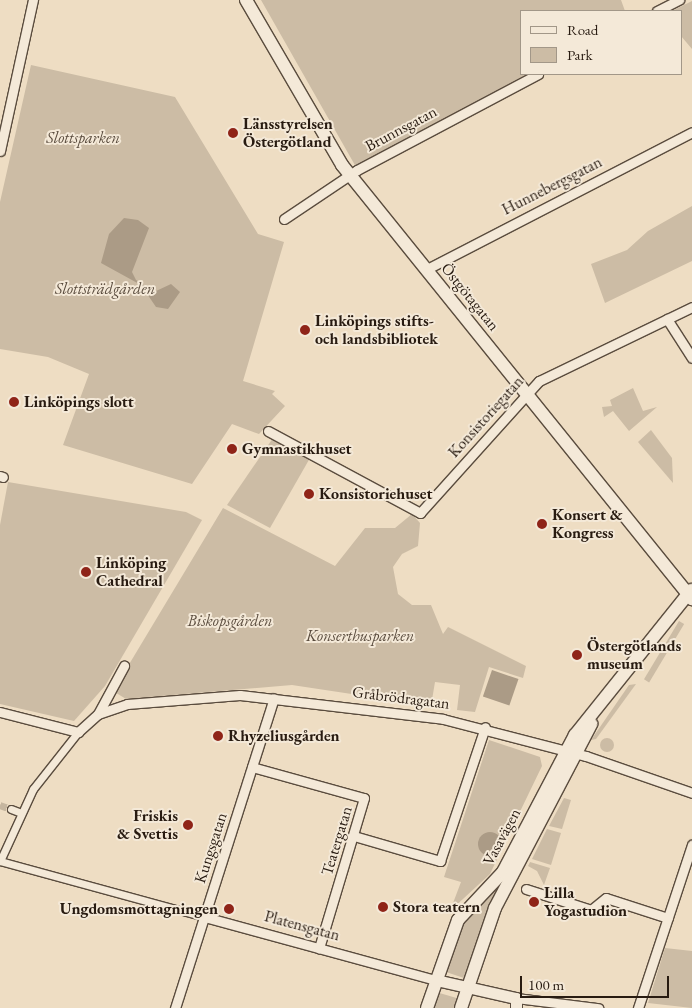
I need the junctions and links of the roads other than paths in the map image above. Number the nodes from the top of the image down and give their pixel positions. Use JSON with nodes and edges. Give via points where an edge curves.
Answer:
{"nodes":[{"id":1,"x":33,"y":0,"type":"edge"},
{"id":2,"x":246,"y":0,"type":"edge"},
{"id":3,"x":679,"y":0,"type":"edge"},
{"id":4,"x":659,"y":10,"type":"edge"},
{"id":5,"x":536,"y":75,"type":"edge"},
{"id":6,"x":692,"y":132,"type":"edge"},
{"id":7,"x":0,"y":151,"type":"edge"},
{"id":8,"x":350,"y":175,"type":"junction"},
{"id":9,"x":284,"y":219,"type":"dead end"},
{"id":10,"x":427,"y":269,"type":"junction"},
{"id":11,"x":692,"y":307,"type":"edge"},
{"id":12,"x":667,"y":319,"type":"junction"},
{"id":13,"x":692,"y":358,"type":"edge"},
{"id":14,"x":527,"y":393,"type":"junction"},
{"id":15,"x":268,"y":431,"type":"dead end"},
{"id":16,"x":690,"y":595,"type":"edge"},
{"id":17,"x":124,"y":666,"type":"dead end"},
{"id":18,"x":274,"y":698,"type":"junction"},
{"id":19,"x":0,"y":712,"type":"edge"},
{"id":20,"x":98,"y":714,"type":"junction"},
{"id":21,"x":485,"y":727,"type":"junction"},
{"id":22,"x":78,"y":732,"type":"junction"},
{"id":23,"x":570,"y":753,"type":"junction"},
{"id":24,"x":252,"y":767,"type":"junction"},
{"id":25,"x":692,"y":792,"type":"edge"},
{"id":26,"x":11,"y":809,"type":"tunnel mouth"},
{"id":27,"x":19,"y":812,"type":"junction"},
{"id":28,"x":354,"y":836,"type":"junction"},
{"id":29,"x":692,"y":845,"type":"edge"},
{"id":30,"x":0,"y":861,"type":"edge"},
{"id":31,"x":526,"y":889,"type":"dead end"},
{"id":32,"x":204,"y":917,"type":"junction"},
{"id":33,"x":668,"y":918,"type":"junction"},
{"id":34,"x":319,"y":948,"type":"junction"},
{"id":35,"x":436,"y":980,"type":"junction"},
{"id":36,"x":467,"y":990,"type":"junction"},
{"id":37,"x":516,"y":1003,"type":"edge"},
{"id":38,"x":175,"y":1008,"type":"edge"},
{"id":39,"x":427,"y":1008,"type":"edge"},
{"id":40,"x":461,"y":1008,"type":"edge"},
{"id":41,"x":598,"y":1008,"type":"edge"},
{"id":42,"x":638,"y":1008,"type":"edge"}],
"edges":[{"from":1,"to":7,"type":"street"},
{"from":2,"to":8,"type":"main road","name":"Östgötagatan"},
{"from":3,"to":4,"type":"street"},
{"from":5,"to":8,"type":"street","name":"Brunnsgatan"},
{"from":6,"to":10,"type":"street","name":"Hunnebergsgatan"},
{"from":8,"to":9,"type":"street","name":"Brunnsgatan"},
{"from":8,"to":10,"type":"main road","name":"Östgötagatan"},
{"from":10,"to":14,"type":"main road","name":"Östgötagatan"},
{"from":11,"to":12,"type":"street","name":"Konsistoriegatan"},
{"from":12,"to":13,"type":"street"},
{"from":12,"to":14,"type":"street","name":"Konsistoriegatan","via":[[547,376]]},
{"from":14,"to":15,"type":"street","name":"Konsistoriegatan","via":[[420,513]]},
{"from":14,"to":16,"type":"main road","name":"Östgötagatan"},
{"from":16,"to":23,"type":"main road","name":"Vasavägen","via":[[599,709]]},
{"from":17,"to":20,"type":"street"},
{"from":18,"to":20,"type":"street","name":"Gråbrödragatan","via":[[240,695],[126,704]]},
{"from":18,"to":21,"type":"street","name":"Gråbrödragatan"},
{"from":18,"to":24,"type":"street","name":"Kungsgatan"},
{"from":19,"to":22,"type":"street"},
{"from":20,"to":22,"type":"street"},
{"from":21,"to":23,"type":"street","name":"Gråbrödragatan"},
{"from":21,"to":28,"type":"street","via":[[443,857],[437,862]]},
{"from":22,"to":27,"type":"street"},
{"from":23,"to":25,"type":"street","name":"Gråbrödragatan"},
{"from":23,"to":35,"type":"main road","name":"Vasavägen","via":[[503,872],[458,920]]},
{"from":23,"to":36,"type":"main road","name":"Vasavägen","via":[[495,908]]},
{"from":24,"to":28,"type":"street","name":"Teatergatan","via":[[362,795],[365,802]]},
{"from":24,"to":32,"type":"street","name":"Kungsgatan"},
{"from":26,"to":27,"type":"street"},
{"from":27,"to":30,"type":"street"},
{"from":28,"to":34,"type":"street","name":"Teatergatan"},
{"from":29,"to":33,"type":"street"},
{"from":30,"to":32,"type":"street","name":"Platensgatan"},
{"from":31,"to":33,"type":"street","via":[[591,910],[606,898]]},
{"from":32,"to":34,"type":"street","name":"Platensgatan"},
{"from":32,"to":38,"type":"street","name":"Kungsgatan"},
{"from":33,"to":42,"type":"street"},
{"from":34,"to":35,"type":"street","name":"Platensgatan"},
{"from":35,"to":36,"type":"street","name":"Platensgatan"},
{"from":35,"to":39,"type":"main road","name":"Vasavägen"},
{"from":36,"to":37,"type":"street","name":"Platensgatan"},
{"from":36,"to":40,"type":"main road","name":"Vasavägen"},
{"from":37,"to":41,"type":"street","name":"Platensgatan"}]}
